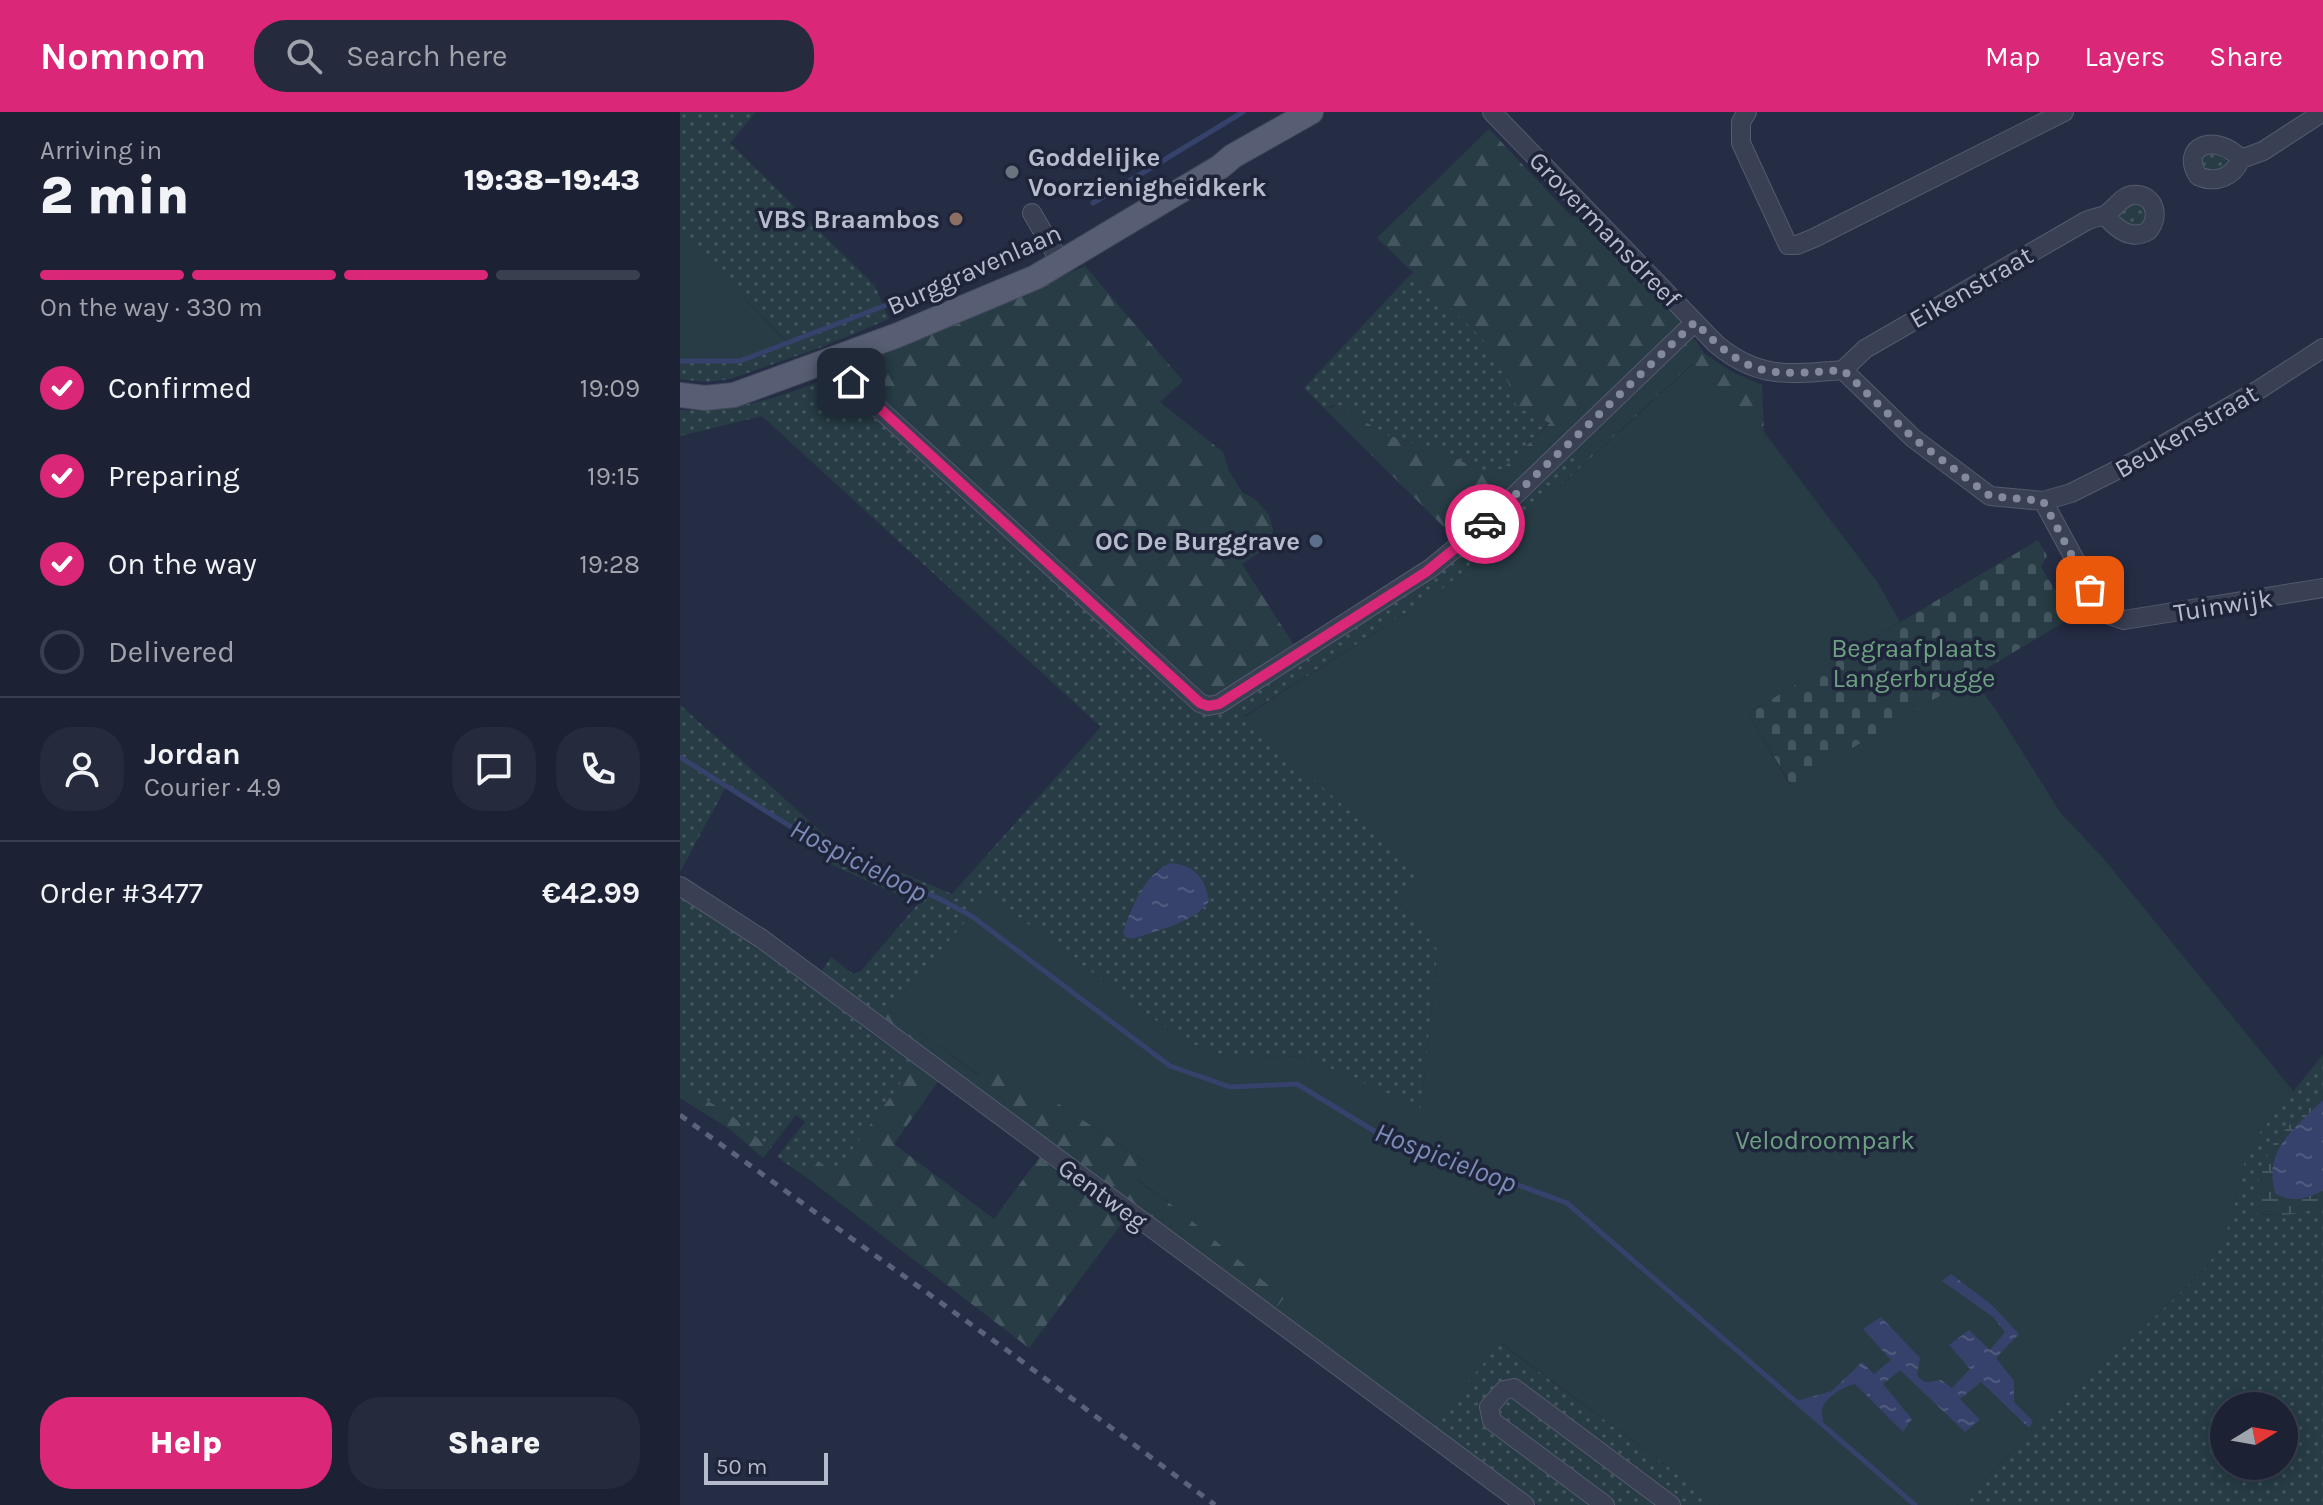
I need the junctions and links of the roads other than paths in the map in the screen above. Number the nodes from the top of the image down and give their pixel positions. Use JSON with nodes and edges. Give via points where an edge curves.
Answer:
{"nodes":[{"id":1,"x":1311,"y":112,"type":"edge"},
{"id":2,"x":1492,"y":112,"type":"edge"},
{"id":3,"x":1747,"y":112,"type":"edge"},
{"id":4,"x":2064,"y":112,"type":"edge"},
{"id":5,"x":2323,"y":112,"type":"edge"},
{"id":6,"x":2241,"y":159,"type":"dead end"},
{"id":7,"x":1032,"y":213,"type":"dead end"},
{"id":8,"x":2105,"y":215,"type":"dead end"},
{"id":9,"x":1061,"y":263,"type":"junction"},
{"id":10,"x":1695,"y":322,"type":"junction"},
{"id":11,"x":2323,"y":348,"type":"edge"},
{"id":12,"x":828,"y":362,"type":"junction"},
{"id":13,"x":1843,"y":370,"type":"junction"},
{"id":14,"x":680,"y":395,"type":"edge"},
{"id":15,"x":2043,"y":501,"type":"junction"},
{"id":16,"x":2323,"y":588,"type":"edge"},
{"id":17,"x":680,"y":886,"type":"edge"},
{"id":18,"x":1525,"y":1505,"type":"edge"},
{"id":19,"x":1605,"y":1505,"type":"edge"},
{"id":20,"x":1671,"y":1505,"type":"edge"}],
"edges":[{"from":1,"to":9,"type":"main road","name":"Burggravenlaan"},
{"from":2,"to":10,"type":"street","name":"Grovermansdreef"},
{"from":3,"to":4,"type":"street","via":[[1741,143],[1788,245]]},
{"from":5,"to":6,"type":"street"},
{"from":7,"to":9,"type":"street"},
{"from":8,"to":13,"type":"street","name":"Eikenstraat","via":[[2086,221],[1865,349]]},
{"from":9,"to":12,"type":"main road","name":"Burggravenlaan"},
{"from":10,"to":12,"type":"street","name":"Grovermansdreef","via":[[1488,521],[1426,572],[1219,704],[1208,706]]},
{"from":10,"to":13,"type":"street","via":[[1731,357],[1759,370],[1798,375]]},
{"from":11,"to":15,"type":"street","name":"Beukenstraat","via":[[2135,461]]},
{"from":12,"to":14,"type":"main road","name":"Burggravenlaan","via":[[734,395]]},
{"from":13,"to":15,"type":"street","name":"Beukenstraat","via":[[1913,438],[1990,496]]},
{"from":15,"to":16,"type":"street","name":"Tuinwijk","via":[[2104,613],[2124,620]]},
{"from":17,"to":18,"type":"street","name":"Gentweg","via":[[762,939]]},
{"from":19,"to":20,"type":"street","via":[[1492,1421],[1489,1407],[1504,1390],[1514,1388]]}]}
